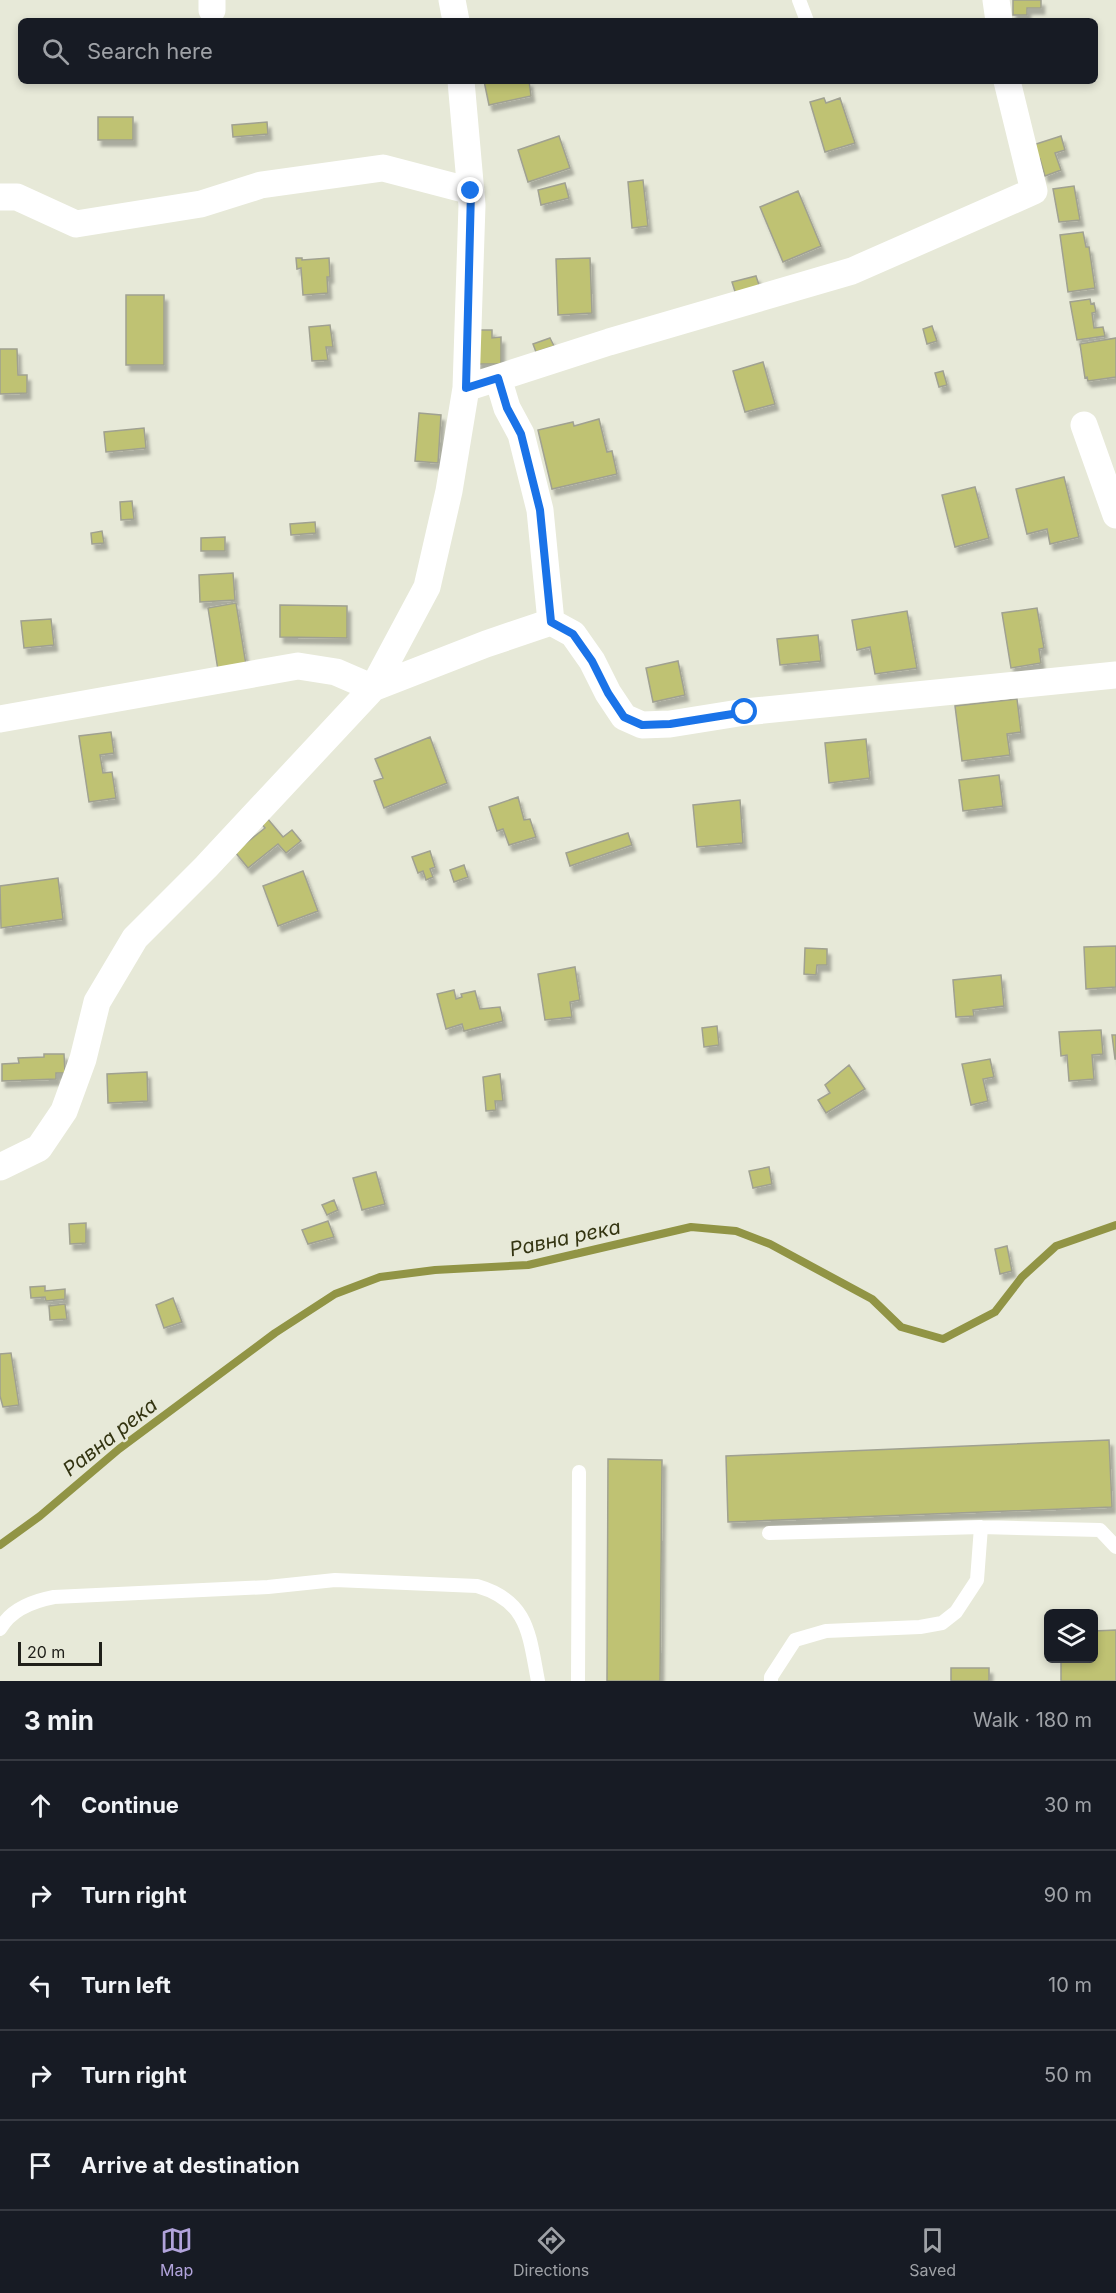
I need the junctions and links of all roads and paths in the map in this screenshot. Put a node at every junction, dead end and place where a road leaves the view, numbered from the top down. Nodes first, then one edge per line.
1 (452, 0) edge
2 (799, 0) edge
3 (996, 0) edge
4 (455, 18) edge
5 (806, 18) edge
6 (999, 18) edge
7 (461, 84) edge
8 (1008, 84) edge
9 (471, 191) junction
10 (0, 198) edge
11 (498, 378) junction
12 (466, 388) junction
13 (1084, 425) dead end
14 (1116, 515) edge
15 (551, 622) junction
16 (1116, 675) edge
17 (373, 688) junction
18 (0, 719) edge
19 (0, 1167) edge
20 (579, 1472) dead end
21 (981, 1527) junction
22 (769, 1533) dead end
23 (1116, 1547) edge
24 (0, 1629) edge
25 (538, 1681) edge
26 (578, 1681) edge
27 (771, 1681) edge

1 - 4 street
2 - 5 lane
3 - 6 street
7 - 9 street
8 - 11 street
9 - 10 street
9 - 12 street
11 - 12 street
11 - 15 street
12 - 17 street
13 - 14 street
15 - 16 street
15 - 17 street
17 - 18 street
17 - 19 street
20 - 26 lane
21 - 22 lane
21 - 23 lane
21 - 27 lane
24 - 25 lane

